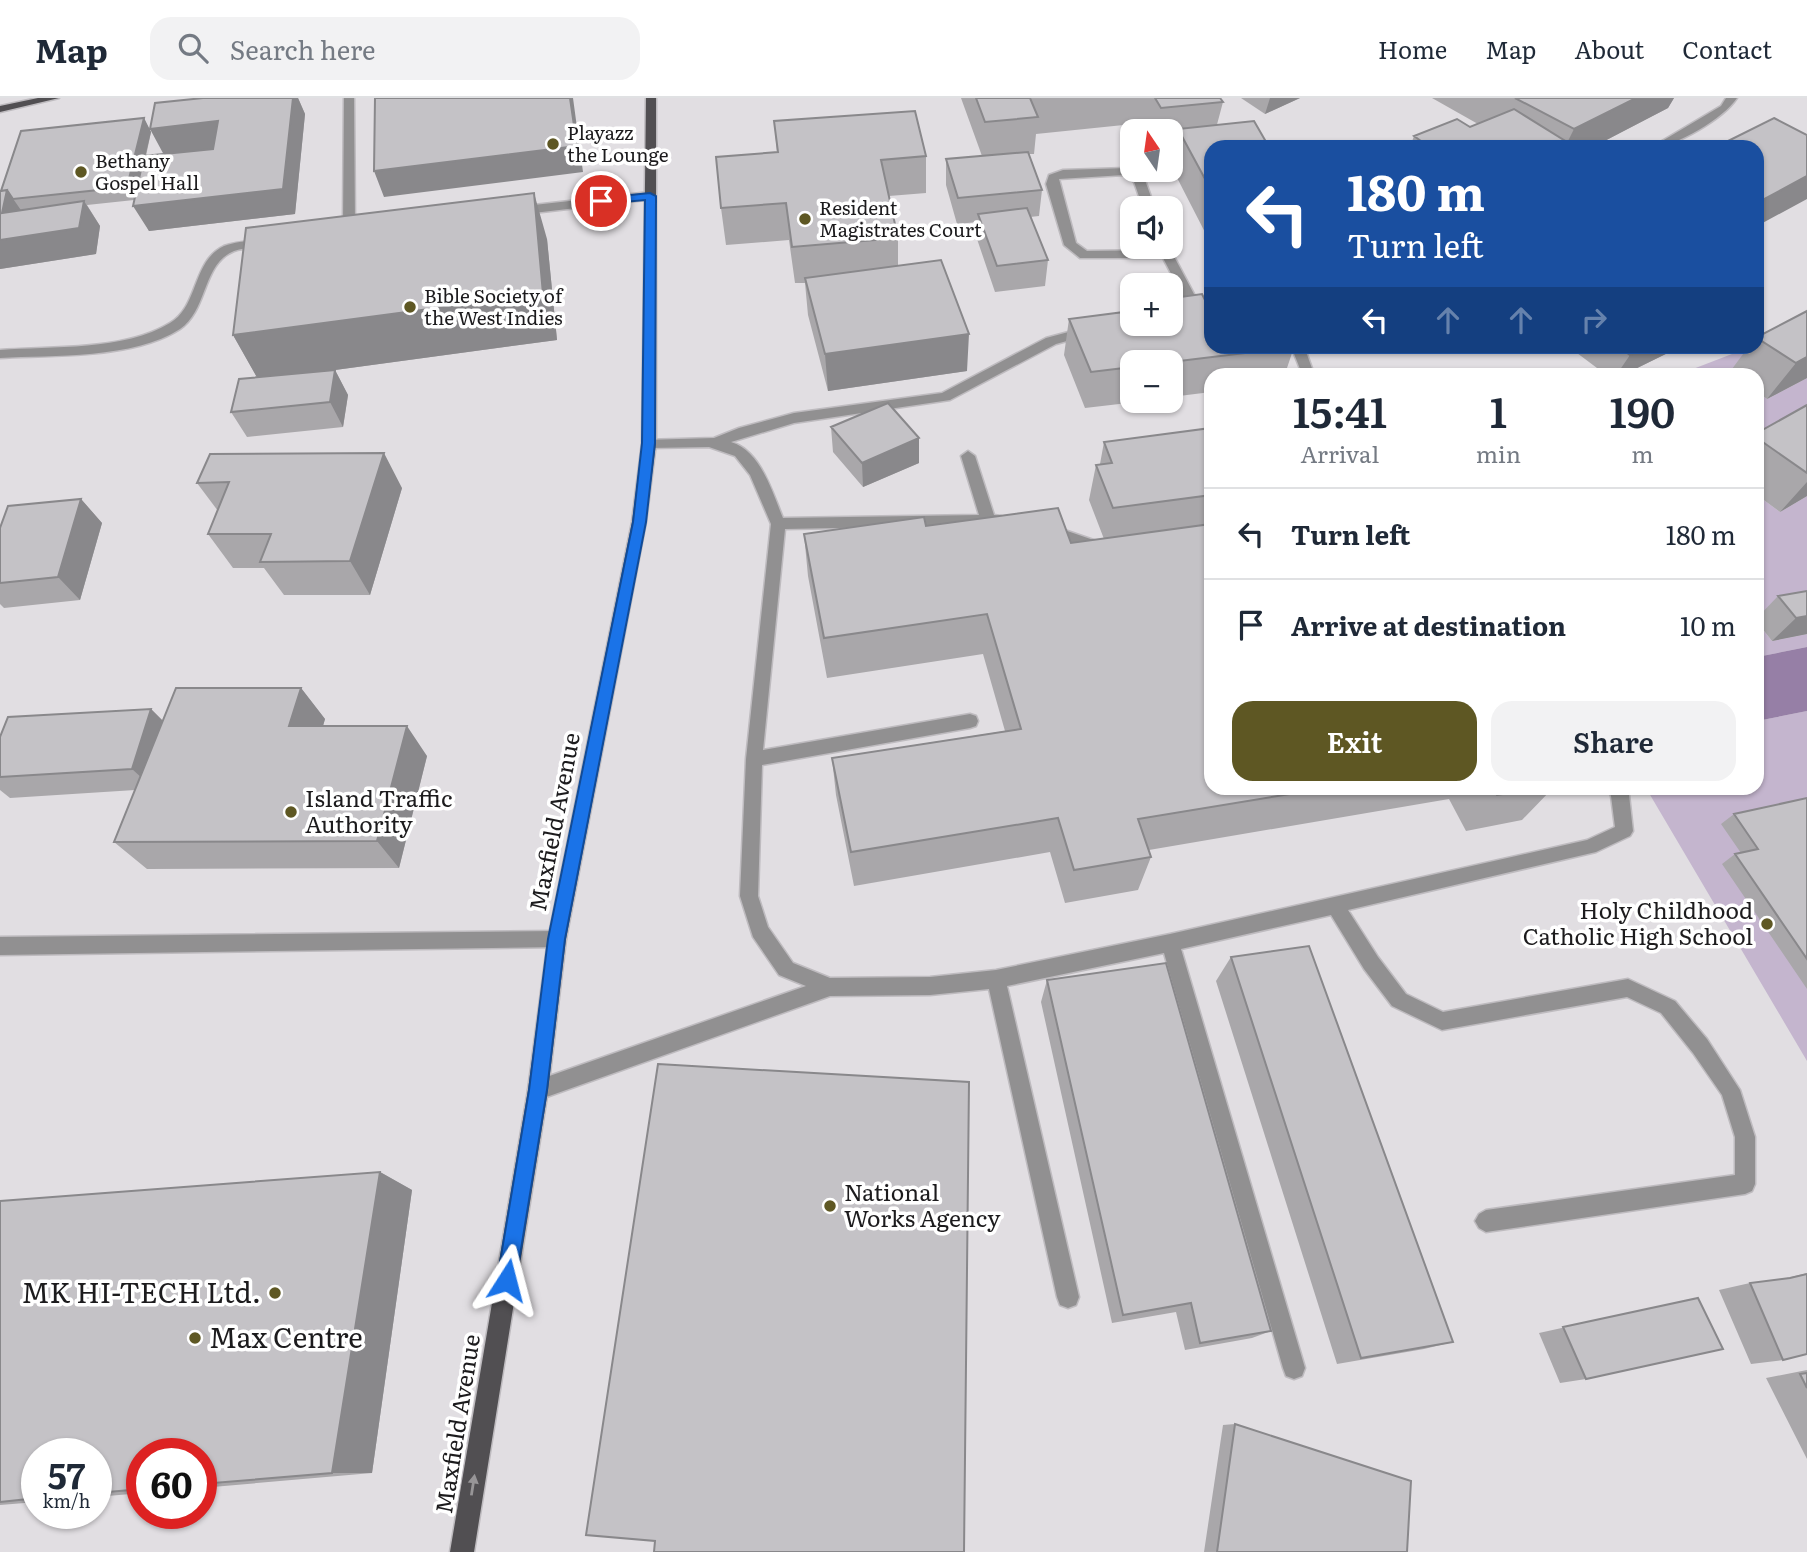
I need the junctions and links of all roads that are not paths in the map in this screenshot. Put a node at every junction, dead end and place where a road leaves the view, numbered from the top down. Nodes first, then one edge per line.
1 (54, 98) edge
2 (349, 98) edge
3 (651, 98) edge
4 (1732, 98) edge
5 (0, 109) edge
6 (1670, 140) edge
7 (650, 196) junction
8 (1145, 196) edge
9 (500, 212) edge
10 (363, 226) edge
11 (349, 228) junction
12 (322, 232) edge
13 (282, 240) edge
14 (1120, 253) edge
15 (1168, 259) edge
16 (1204, 312) edge
17 (1120, 322) edge
18 (0, 354) edge
19 (649, 443) junction
20 (716, 443) junction
21 (968, 456) dead end
22 (988, 519) junction
23 (1013, 522) edge
24 (778, 524) junction
25 (1037, 525) edge
26 (1120, 550) edge
27 (970, 721) dead end
28 (754, 759) junction
29 (1620, 795) edge
30 (1334, 904) junction
31 (557, 939) junction
32 (1170, 943) junction
33 (0, 946) edge
34 (996, 979) junction
35 (830, 987) junction
36 (538, 1090) junction
37 (1486, 1221) dead end
38 (1068, 1297) dead end
39 (1294, 1368) dead end
40 (462, 1552) edge

1 - 5 main road
2 - 11 street
3 - 7 main road, Maxfield Avenue
4 - 6 street
7 - 9 street
7 - 19 main road, Maxfield Avenue
8 - 14 street
10 - 11 street
11 - 12 street
13 - 18 street
15 - 16 street
17 - 20 street
19 - 20 street
19 - 31 main road, Maxfield Avenue
20 - 24 street
21 - 22 street
22 - 23 street
22 - 24 street
24 - 28 street
25 - 26 street
27 - 28 street
28 - 35 street
29 - 30 street
30 - 32 street
30 - 37 street
31 - 33 street
31 - 36 main road, Maxfield Avenue
32 - 34 street
32 - 39 street
34 - 35 street
34 - 38 street
35 - 36 street
40 -> 36 main road, Maxfield Avenue

